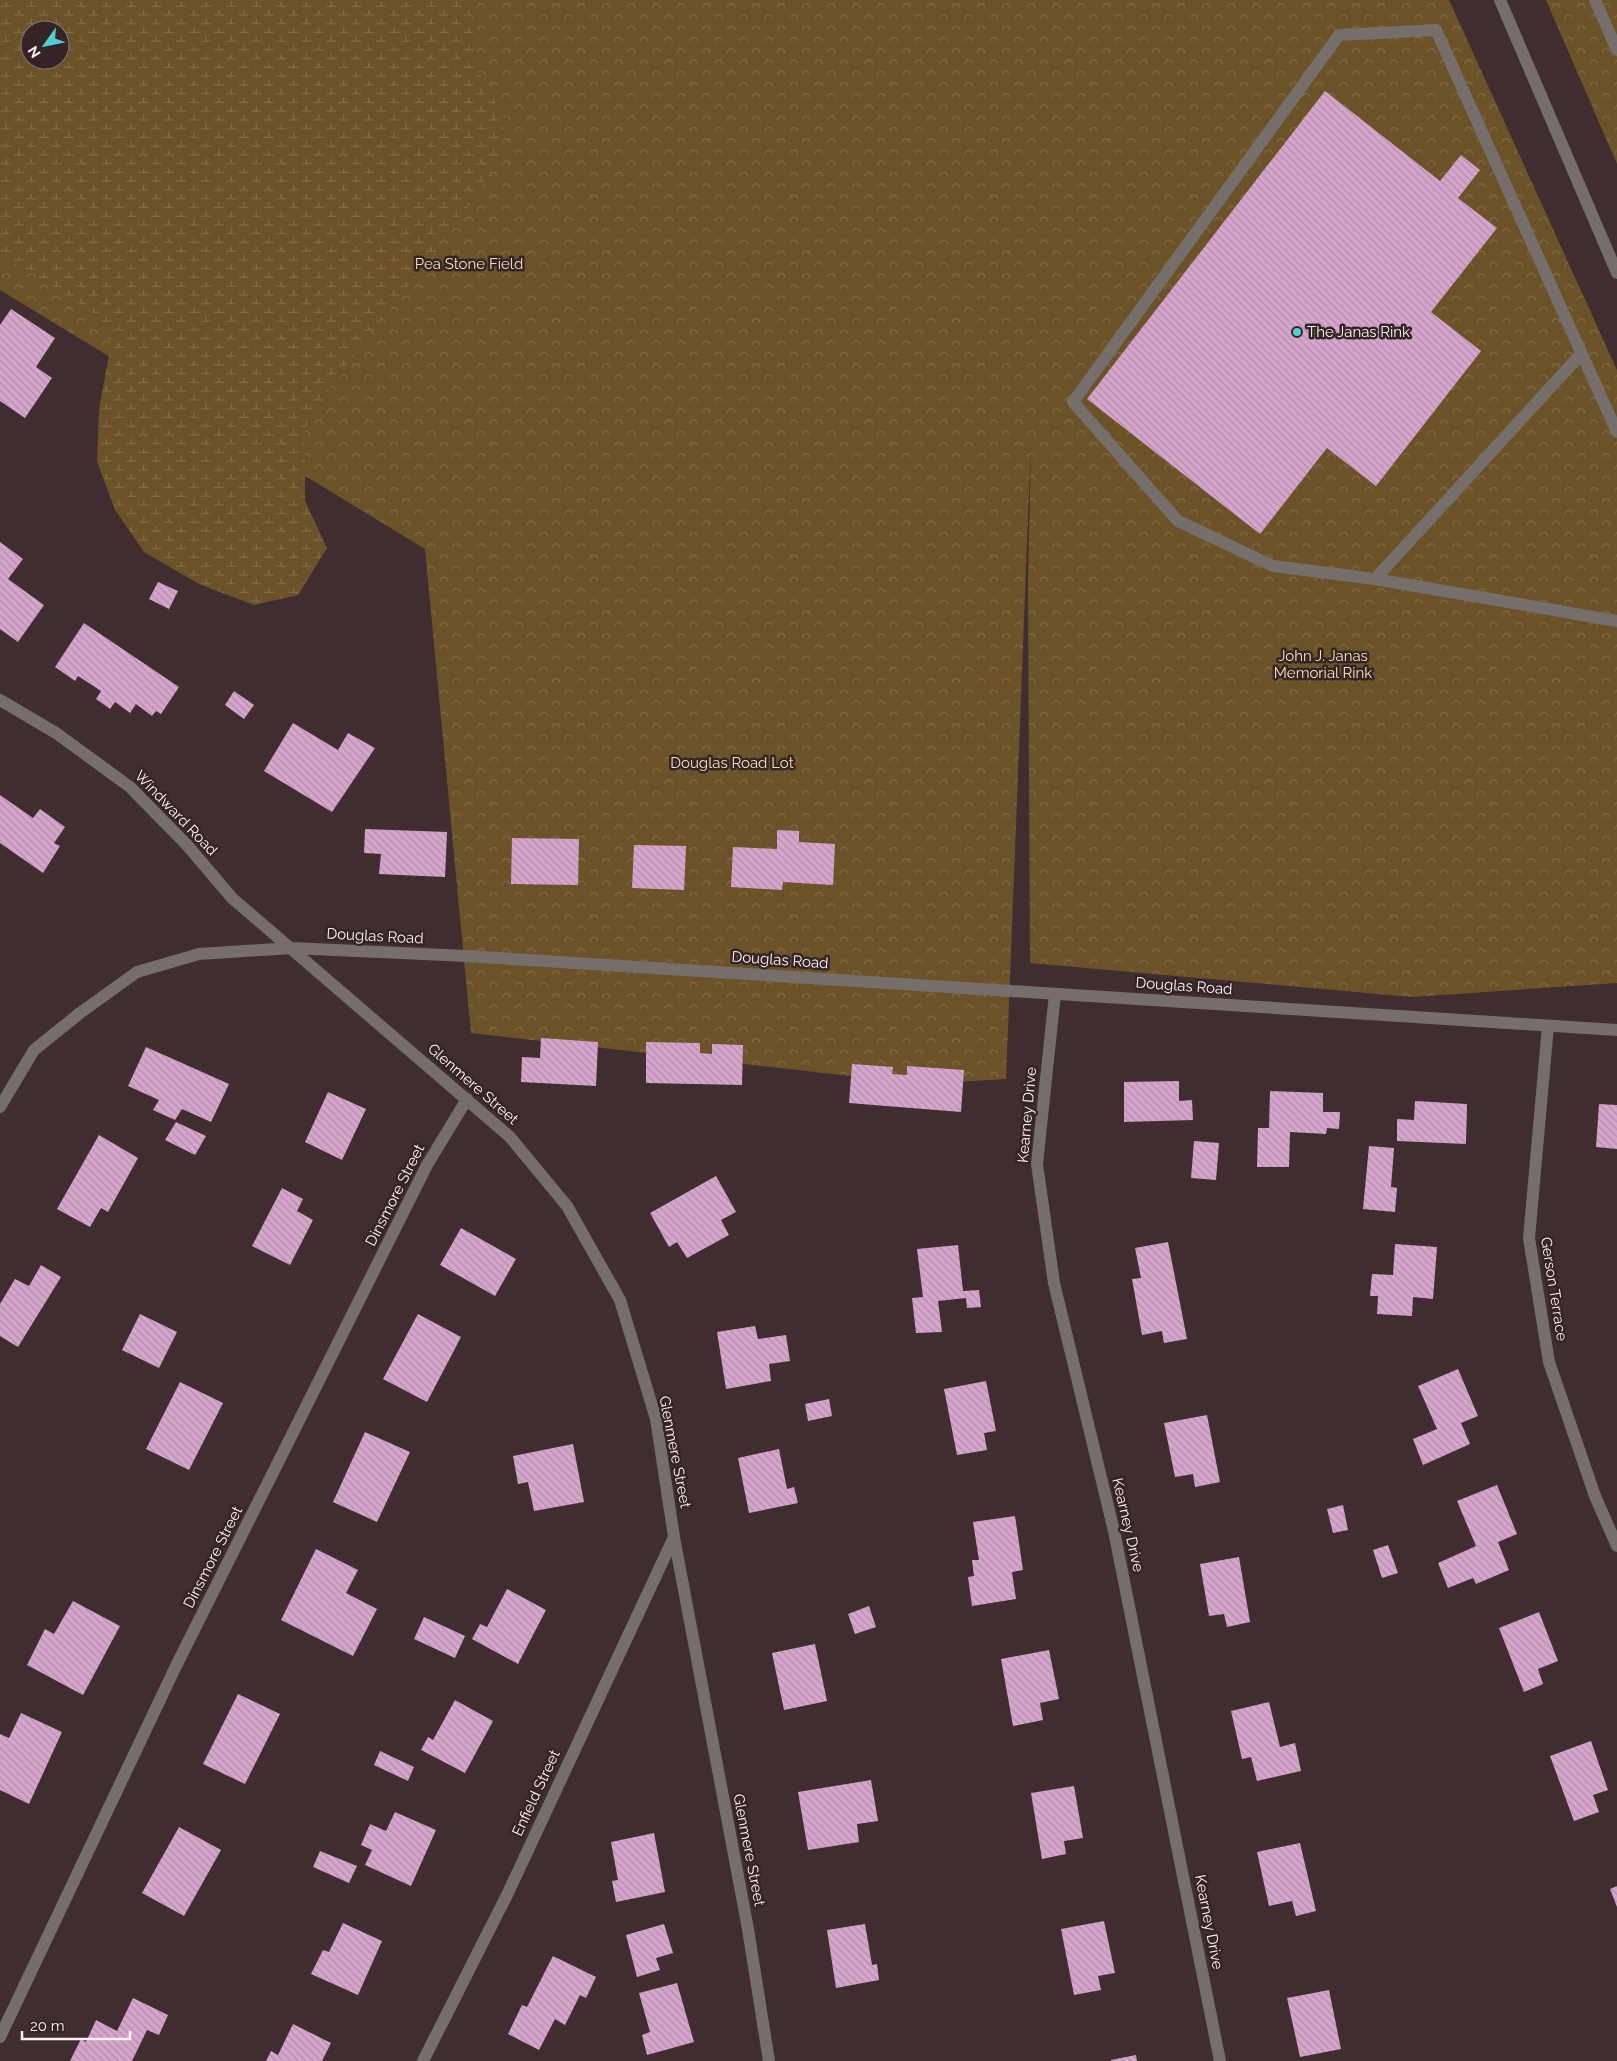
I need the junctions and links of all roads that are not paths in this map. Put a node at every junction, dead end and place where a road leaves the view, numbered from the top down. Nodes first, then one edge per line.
1 (1500, 0) edge
2 (1595, 0) edge
3 (1617, 50) edge
4 (1617, 274) edge
5 (1581, 354) junction
6 (1617, 432) edge
7 (1375, 579) junction
8 (1617, 621) edge
9 (0, 700) edge
10 (291, 948) junction
11 (1055, 994) junction
12 (1548, 1026) junction
13 (1617, 1030) edge
14 (467, 1099) junction
15 (0, 1107) edge
16 (674, 1537) junction
17 (1617, 1546) edge
18 (0, 2036) edge
19 (423, 2061) edge
20 (769, 2061) edge
21 (1220, 2061) edge

1 - 4 street
2 - 3 street
5 - 6 street
5 - 7 street
5 - 7 street
7 - 8 street
9 - 10 street, Windward Road
10 - 11 street, Douglas Road
10 - 14 street, Glenmere Street
10 - 15 street, Douglas Road
11 - 12 street, Douglas Road
11 - 21 street, Kearney Drive
12 - 13 street, Douglas Road
12 - 17 street, Gerson Terrace
14 - 16 street, Glenmere Street
14 - 18 street, Dinsmore Street
16 - 19 street, Enfield Street
16 - 20 street, Glenmere Street

